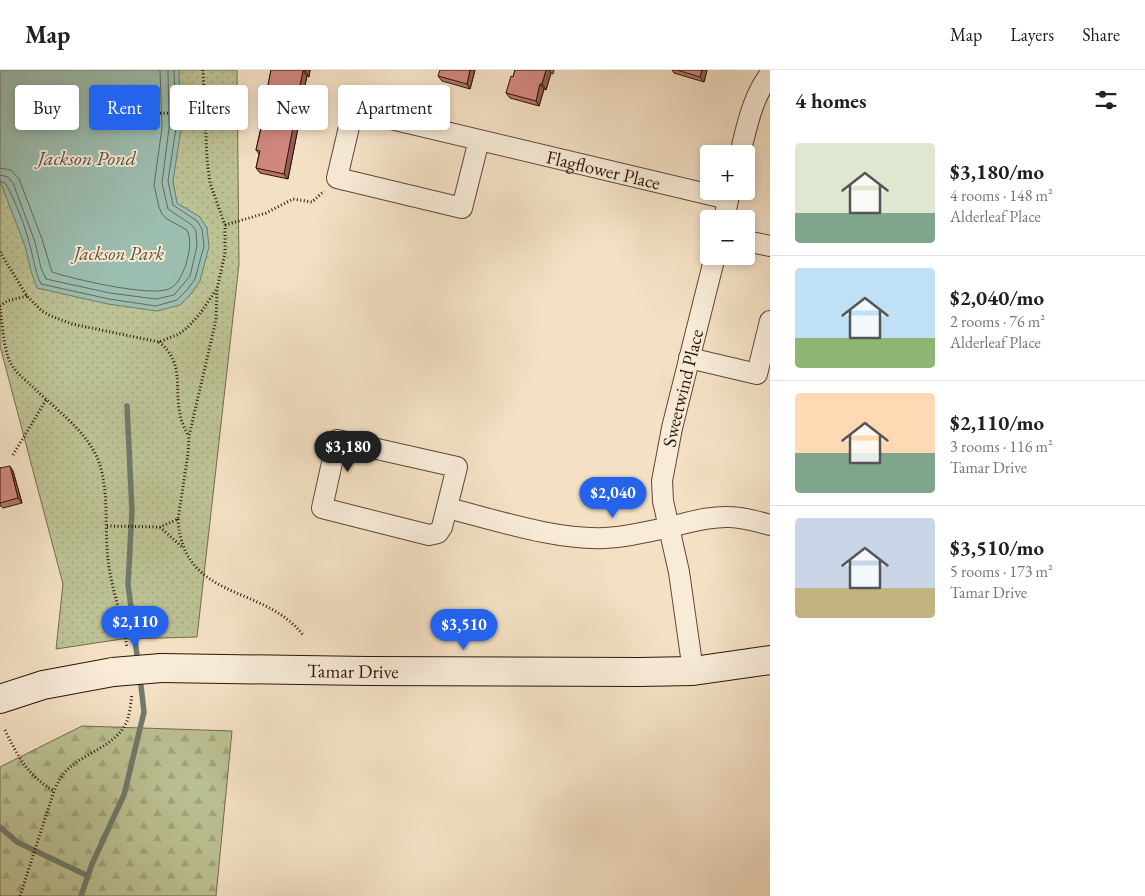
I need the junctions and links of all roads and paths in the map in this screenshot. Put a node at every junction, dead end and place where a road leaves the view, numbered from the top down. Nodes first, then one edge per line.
1 (203, 70) edge
2 (770, 74) edge
3 (203, 85) edge
4 (205, 130) edge
5 (479, 140) junction
6 (742, 145) edge
7 (337, 178) junction
8 (700, 189) edge
9 (225, 225) junction
10 (755, 243) edge
11 (770, 246) edge
12 (0, 252) edge
13 (713, 265) edge
14 (216, 289) junction
15 (27, 296) junction
16 (0, 308) edge
17 (770, 321) edge
18 (159, 342) junction
19 (689, 358) junction
20 (46, 400) junction
21 (189, 436) junction
22 (13, 456) dead end
23 (447, 508) junction
24 (178, 518) junction
25 (770, 525) edge
26 (107, 526) junction
27 (160, 527) junction
28 (668, 528) junction
29 (183, 548) junction
30 (303, 635) dead end
31 (770, 660) edge
32 (124, 670) junction
33 (693, 670) junction
34 (0, 699) edge
35 (5, 730) dead end
36 (54, 790) junction
37 (20, 895) edge

1 - 3 path
2 - 6 street
4 - 9 path
5 - 7 street
5 - 7 street, Flagflower Place
5 - 8 street, Flagflower Place
7 - 9 path
9 - 14 path
10 - 11 street
12 - 15 path
13 - 19 street, Sweetwind Place
14 - 18 path
14 - 21 path
15 - 16 path
15 - 18 path
16 - 20 path
17 - 19 street
18 - 21 path
19 - 28 street, Sweetwind Place
20 - 22 path
20 - 26 path
21 - 24 path
23 - 23 street
23 - 28 street
24 - 27 path
24 - 29 path
25 - 28 street
26 - 27 path
26 - 32 path
27 - 29 path
28 - 33 street, Sweetwind Place
29 - 30 path
31 - 33 street, Tamar Drive
32 - 33 street, Tamar Drive, bridge
32 - 34 street, Tamar Drive
32 - 36 path
35 - 36 path
36 - 37 path

